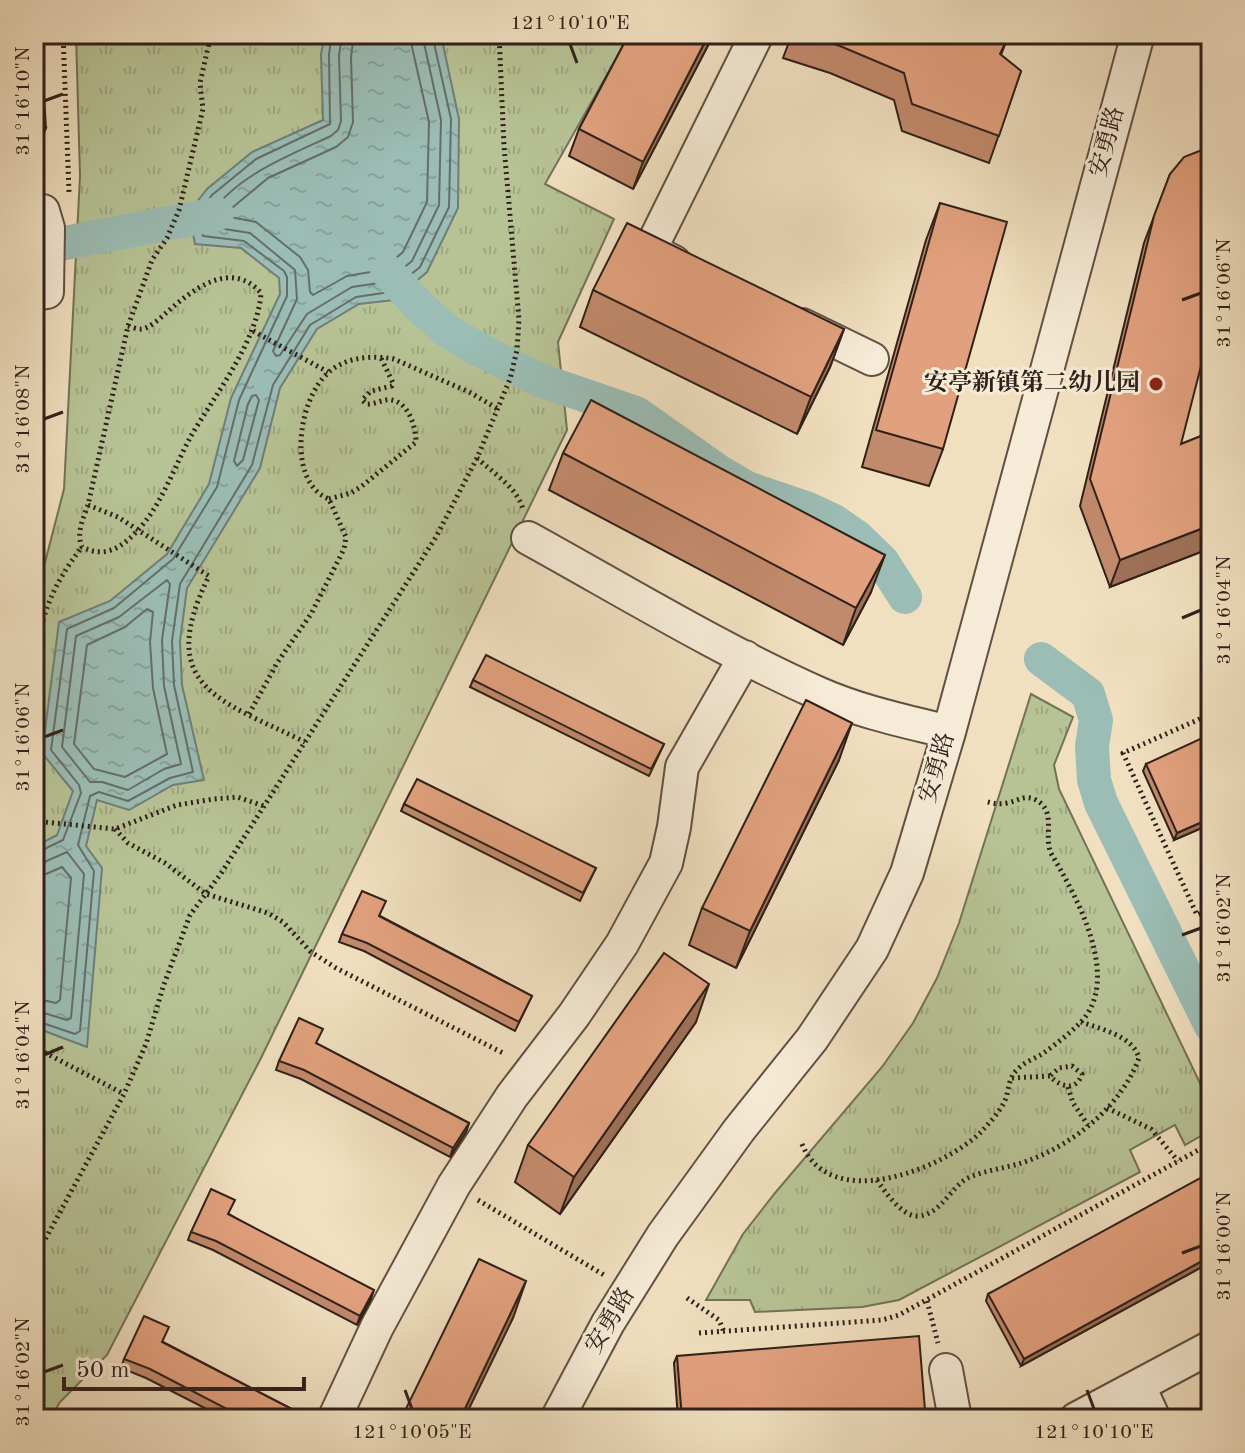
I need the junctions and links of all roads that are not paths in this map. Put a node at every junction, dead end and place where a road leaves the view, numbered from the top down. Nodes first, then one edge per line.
1 (757, 34) edge
2 (1138, 34) edge
3 (42, 217) edge
4 (705, 277) edge
5 (41, 282) edge
6 (775, 311) edge
7 (872, 359) dead end
8 (528, 538) road end
9 (745, 657) junction
10 (949, 732) junction
11 (1211, 1347) edge
12 (946, 1370) road end
13 (1139, 1386) junction
14 (334, 1419) edge
15 (557, 1419) edge
16 (955, 1419) edge
17 (1076, 1419) edge
18 (1154, 1419) edge

1 - 4 street
2 - 10 street, 安勇路
3 - 5 street
6 - 7 street
8 - 9 street
9 - 10 street
9 - 14 street
10 - 15 street, 安勇路
11 - 13 street
12 - 16 street
13 - 17 street
13 - 18 street

